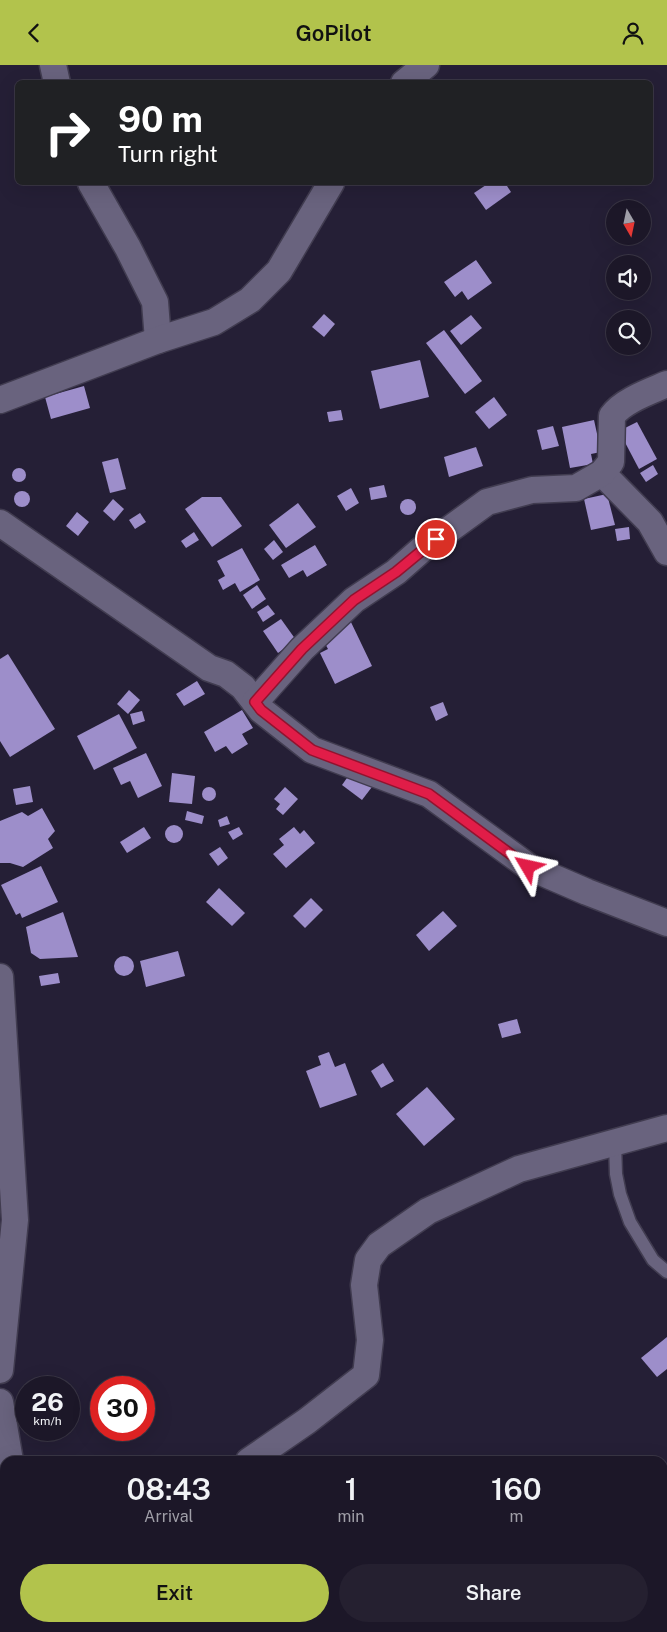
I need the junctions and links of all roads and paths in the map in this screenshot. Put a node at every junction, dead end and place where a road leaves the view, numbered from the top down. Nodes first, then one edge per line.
1 (53, 65) edge
2 (426, 65) edge
3 (56, 80) edge
4 (408, 80) edge
5 (92, 185) edge
6 (330, 185) edge
7 (158, 340) junction
8 (667, 384) edge
9 (0, 400) edge
10 (602, 473) junction
11 (0, 523) edge
12 (667, 551) edge
13 (255, 702) junction
14 (667, 923) edge
15 (0, 977) edge
16 (667, 1128) edge
17 (5, 1141) edge
18 (615, 1143) junction
19 (667, 1272) edge
20 (0, 1370) edge
21 (0, 1402) edge
22 (9, 1456) edge
23 (256, 1456) edge

1 - 3 street
2 - 4 street
5 - 7 street
6 - 7 street
7 - 9 street
8 - 10 street
10 - 12 street
10 - 13 street
11 - 13 street
13 - 14 street
15 - 17 street
16 - 18 street
17 - 20 street
18 - 19 lane
18 - 23 street
21 - 22 street

